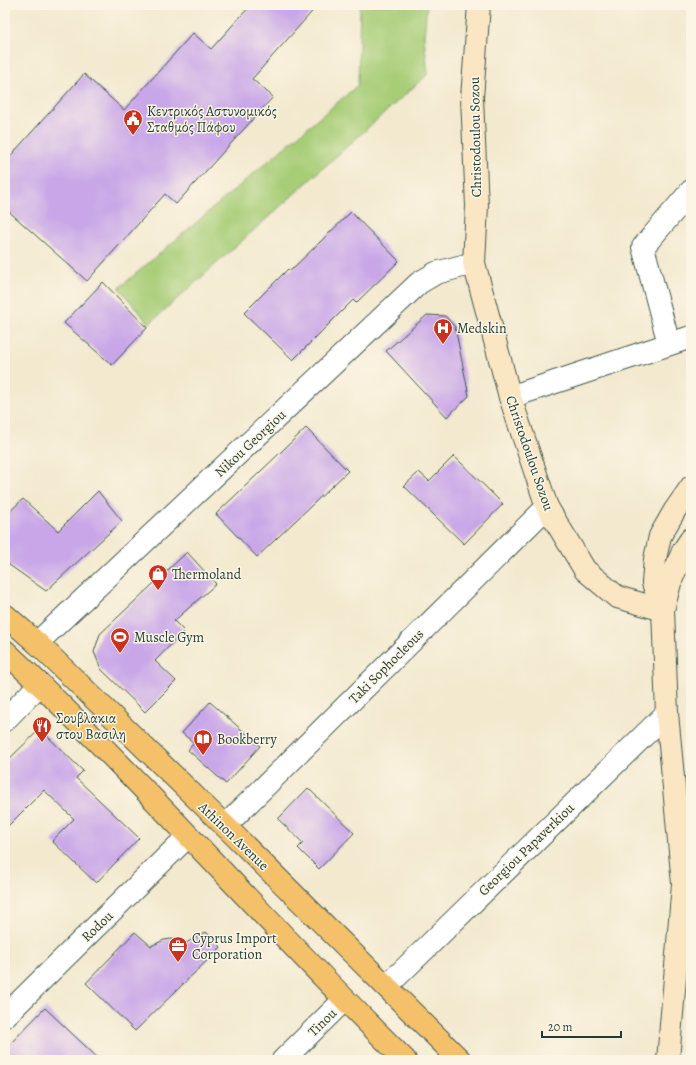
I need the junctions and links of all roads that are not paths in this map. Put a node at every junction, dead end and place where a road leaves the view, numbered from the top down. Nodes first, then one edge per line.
1 (479, 5) edge
2 (691, 191) edge
3 (474, 263) junction
4 (691, 337) edge
5 (669, 344) junction
6 (510, 397) junction
7 (691, 487) edge
8 (547, 507) junction
9 (691, 539) edge
10 (663, 610) junction
11 (5, 615) edge
12 (37, 643) junction
13 (5, 651) edge
14 (40, 684) junction
15 (667, 713) junction
16 (5, 720) edge
17 (225, 826) junction
18 (188, 836) junction
19 (387, 986) junction
20 (344, 1000) junction
21 (5, 1016) edge
22 (283, 1060) edge
23 (405, 1060) edge
24 (460, 1060) edge
25 (668, 1060) edge

1 - 3 street, Christodoulou Sozou
2 - 5 street
3 - 6 street, Christodoulou Sozou
3 - 12 street, Nikou Georgiou
4 - 5 street
5 - 6 street
6 - 8 street, Christodoulou Sozou
7 - 10 street
8 - 10 street, Christodoulou Sozou
8 - 17 street, Taki Sophocleous
9 - 10 street
10 - 15 street
11 - 12 main road, Athinon Avenue
12 - 17 main road, Athinon Avenue
13 - 14 main road
14 - 16 street
14 - 18 main road
15 - 19 street, Georgiou Papaverkiou
15 - 25 street
17 - 19 main road, Athinon Avenue
18 - 20 main road
18 - 21 street, Rodou
19 - 24 main road, Athinon Avenue
20 - 22 street, Tinou
20 - 23 main road

